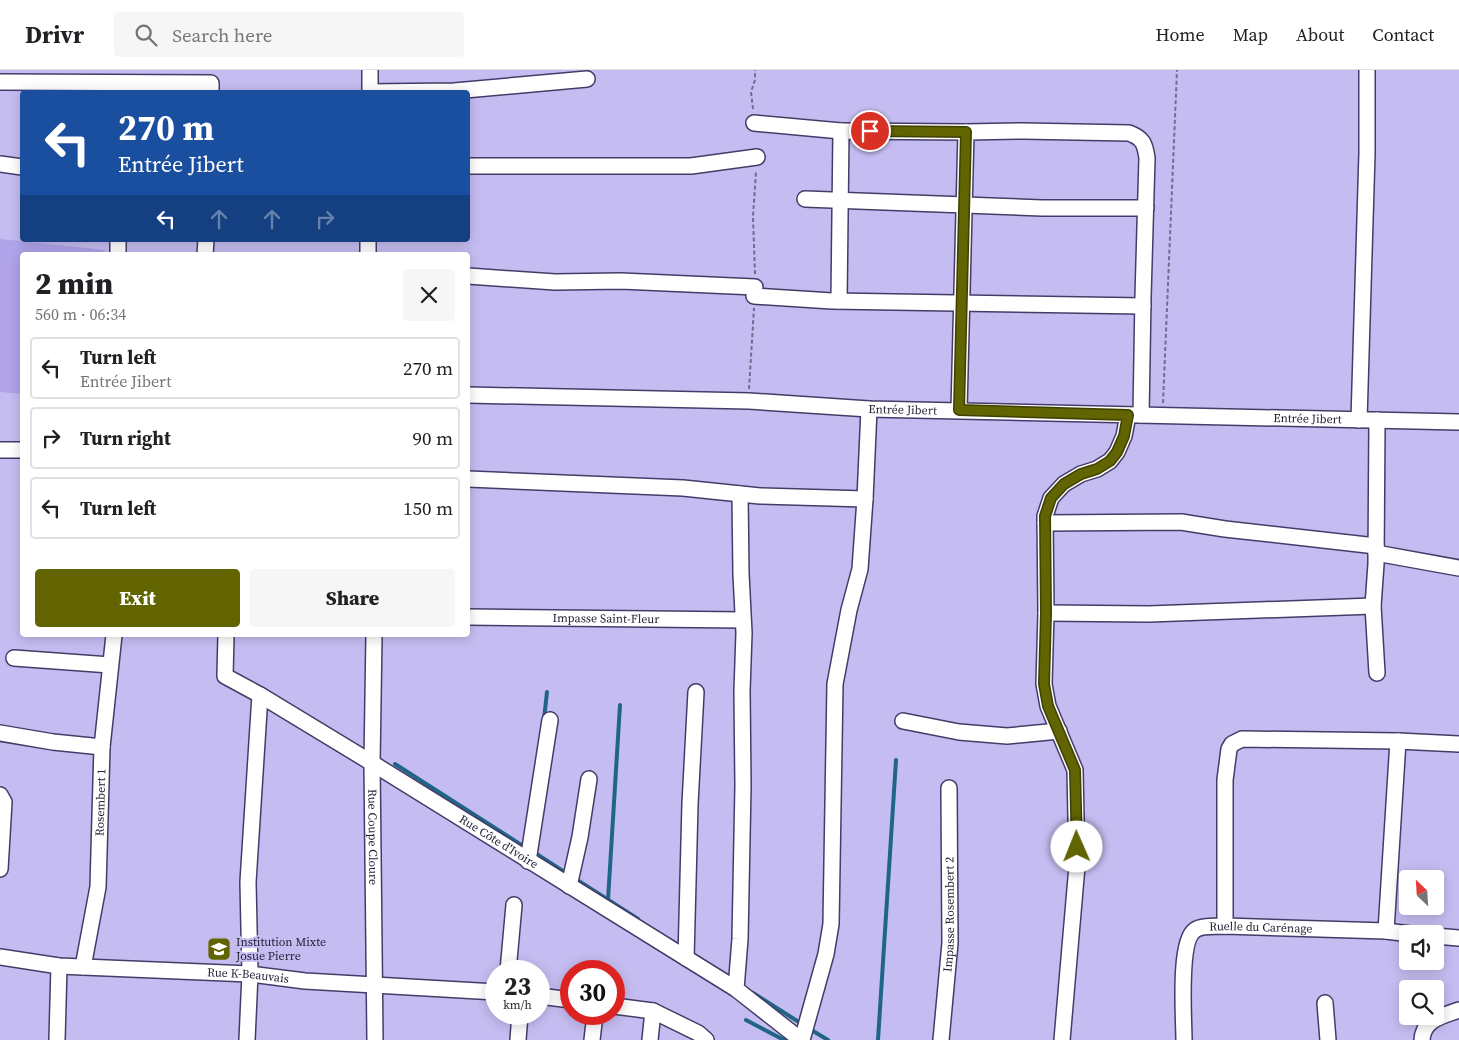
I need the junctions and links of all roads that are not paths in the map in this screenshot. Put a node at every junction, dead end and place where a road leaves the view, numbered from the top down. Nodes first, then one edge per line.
1 (370, 70) edge
2 (1366, 70) edge
3 (587, 79) dead end
4 (0, 82) edge
5 (108, 88) edge
6 (211, 90) edge
7 (370, 90) edge
8 (465, 90) edge
9 (754, 123) road end
10 (841, 131) junction
11 (966, 132) junction
12 (757, 157) road end
13 (0, 164) edge
14 (470, 166) edge
15 (20, 167) edge
16 (804, 199) dead end
17 (840, 200) junction
18 (964, 205) junction
19 (1146, 208) junction
20 (470, 276) edge
21 (839, 301) junction
22 (961, 302) junction
23 (1142, 306) junction
24 (470, 395) edge
25 (869, 408) junction
26 (959, 410) junction
27 (1134, 415) junction
28 (1359, 420) junction
29 (1377, 420) junction
30 (1459, 422) edge
31 (0, 450) edge
32 (20, 450) edge
33 (470, 479) edge
34 (740, 494) junction
35 (865, 499) junction
36 (1045, 524) junction
37 (1376, 549) junction
38 (1459, 568) edge
39 (1373, 606) junction
40 (1046, 613) junction
41 (470, 616) edge
42 (744, 620) junction
43 (114, 637) edge
44 (226, 637) edge
45 (374, 637) edge
46 (14, 658) dead end
47 (110, 665) junction
48 (1377, 674) dead end
49 (696, 692) dead end
50 (260, 695) junction
51 (550, 720) dead end
52 (903, 721) dead end
53 (1059, 732) junction
54 (0, 733) edge
55 (1398, 741) junction
56 (1459, 744) edge
57 (102, 747) junction
58 (372, 763) junction
59 (590, 779) dead end
60 (949, 788) dead end
61 (0, 795) edge
62 (528, 861) junction
63 (0, 869) edge
64 (569, 886) junction
65 (514, 905) dead end
66 (1225, 926) junction
67 (1386, 931) junction
68 (1399, 933) edge
69 (1444, 937) edge
70 (1459, 938) edge
71 (0, 957) edge
72 (686, 958) junction
73 (509, 960) edge
74 (59, 966) junction
75 (83, 967) junction
76 (250, 974) junction
77 (375, 984) junction
78 (736, 989) junction
79 (485, 991) edge
80 (1325, 1002) dead end
81 (625, 1007) edge
82 (1459, 1010) edge
83 (653, 1011) junction
84 (519, 1025) edge
85 (594, 1025) edge
86 (57, 1040) edge
87 (247, 1040) edge
88 (375, 1040) edge
89 (518, 1040) edge
90 (592, 1040) edge
91 (650, 1040) edge
92 (706, 1040) edge
93 (801, 1040) edge
94 (941, 1040) edge
95 (1062, 1040) edge
96 (1184, 1040) edge
97 (1328, 1040) edge
98 (1422, 1040) edge

1 - 7 street
2 - 28 street
3 - 8 street
4 - 5 street
5 - 6 street
9 - 10 street
10 - 11 street
10 - 17 street
11 - 18 street
11 - 19 street
12 - 14 street
13 - 15 street
16 - 17 street
17 - 18 street
17 - 21 street
18 - 19 street
18 - 22 street
19 - 23 street
20 - 21 street
21 - 22 street
22 - 23 street
22 - 26 street
23 - 27 street
24 - 25 street, Entrée Jibert
25 - 26 street, Entrée Jibert
25 - 35 street
26 - 27 street, Entrée Jibert
27 - 28 street, Entrée Jibert
27 - 36 street
28 - 29 street, Entrée Jibert
29 - 30 street, Entrée Jibert
29 - 37 street
31 - 32 street
33 - 34 street
34 - 35 street
34 - 42 street
35 - 93 street
36 - 37 street
36 - 40 street
37 - 38 street
37 - 39 street
39 - 40 street
39 - 48 street
40 - 53 street
41 - 42 street, Impasse Saint-Fleur
42 - 78 street
43 - 47 street, Rosembert 1
44 - 50 street, Rue Côte d'Ivoire
45 - 58 street, Rue Coupe Cloure
46 - 47 street
47 - 57 street, Rosembert 1
49 - 72 street
50 - 58 street, Rue Côte d'Ivoire
50 - 76 street
51 - 62 street
52 - 53 street
53 - 95 street
54 - 57 street
55 - 56 street
55 - 66 street
55 - 67 street
57 - 75 street, Rosembert 1
58 - 62 street, Rue Côte d'Ivoire
58 - 77 street, Rue Coupe Cloure
59 - 64 street
60 - 94 street, Impasse Rosembert 2
61 - 63 street
62 - 64 street, Rue Côte d'Ivoire
64 - 72 street, Rue Côte d'Ivoire
65 - 73 street
66 - 67 street, Ruelle du Carénage
66 - 96 street, Ruelle du Carénage
67 - 68 street, Ruelle du Carénage
69 - 70 street
71 - 74 street, Rue K-Beauvais
72 - 78 street, Rue Côte d'Ivoire
74 - 75 street, Rue K-Beauvais
74 - 86 street
75 - 76 street, Rue K-Beauvais
76 - 77 street, Rue K-Beauvais
76 - 87 street
77 - 79 street, Rue K-Beauvais
77 - 88 street, Rue Coupe Cloure
78 - 93 street, Rue Côte d'Ivoire
80 - 97 street
81 - 83 street
82 - 98 street
83 - 91 street
83 - 92 street
84 - 89 street
85 - 90 street

